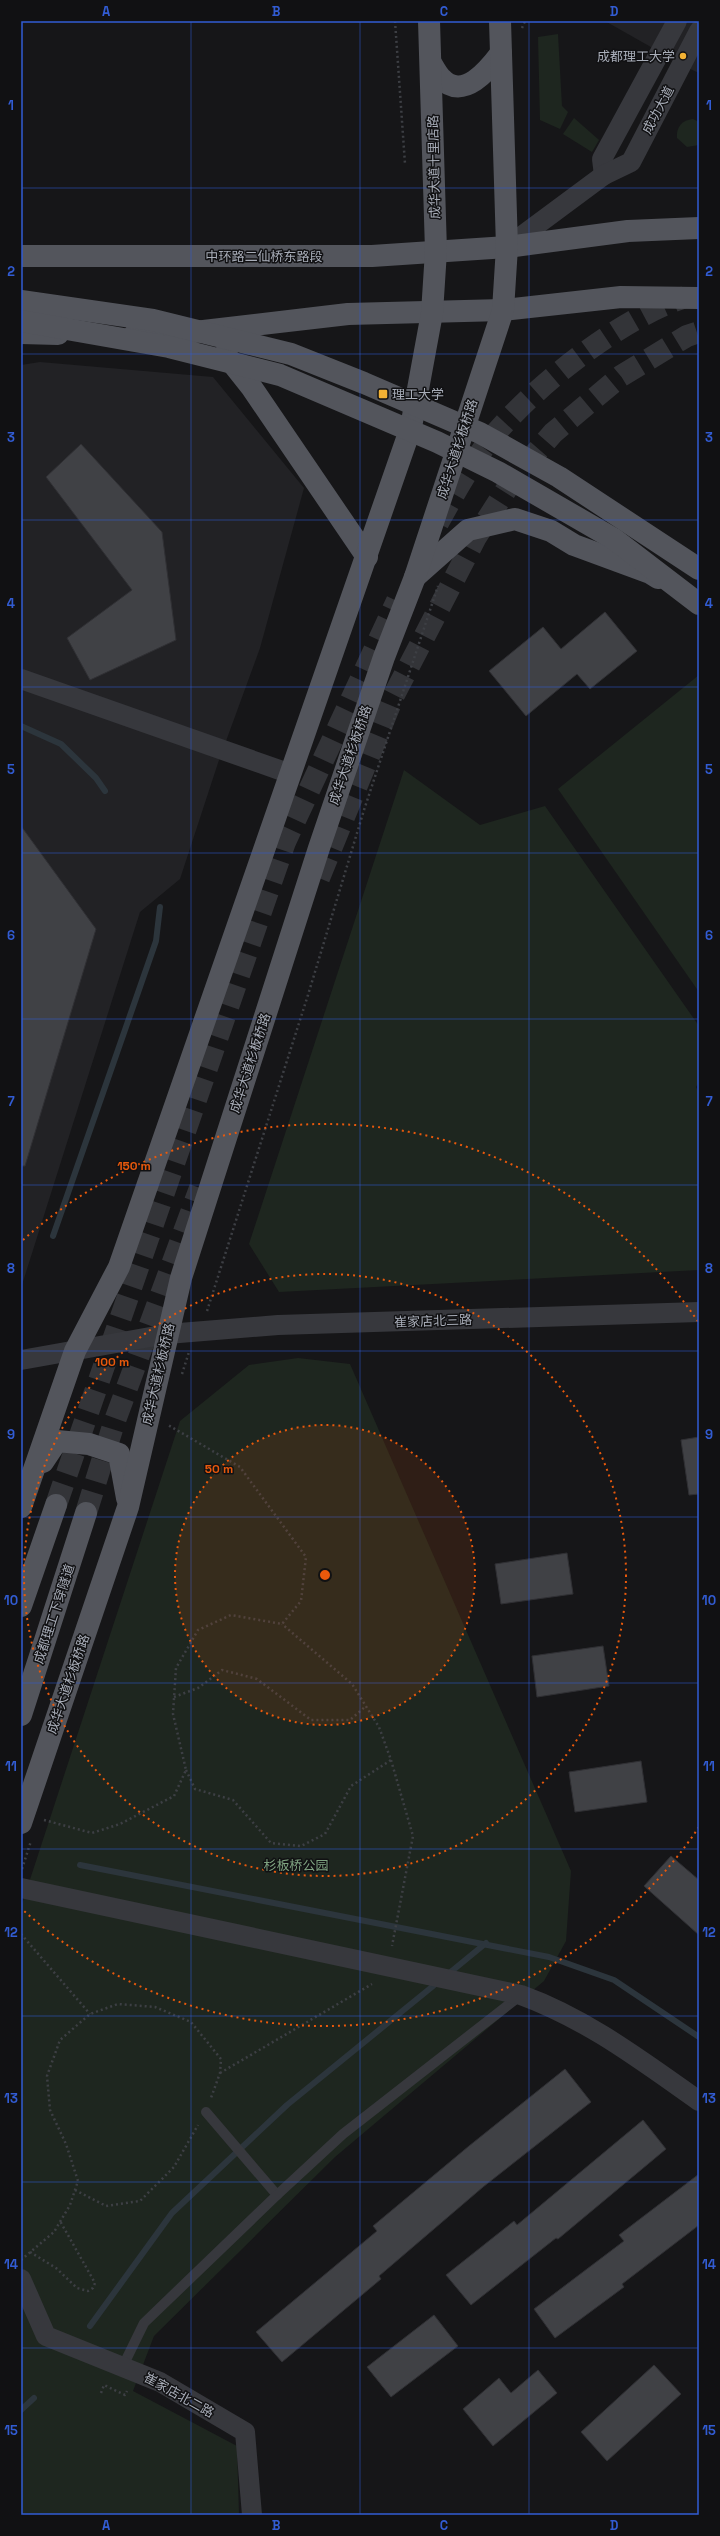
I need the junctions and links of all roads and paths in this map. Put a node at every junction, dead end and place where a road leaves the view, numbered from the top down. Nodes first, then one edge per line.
1 (395, 21) edge
2 (429, 21) edge
3 (500, 21) edge
4 (677, 21) edge
5 (699, 31) edge
6 (501, 53) junction
7 (431, 63) junction
8 (405, 164) dead end
9 (604, 175) junction
10 (699, 228) edge
11 (507, 247) junction
12 (436, 251) junction
13 (21, 256) edge
14 (699, 298) edge
15 (21, 301) edge
16 (503, 310) junction
17 (432, 313) junction
18 (21, 321) edge
19 (21, 333) edge
20 (169, 335) junction
21 (367, 557) junction
22 (699, 569) edge
23 (415, 577) junction
24 (439, 583) dead end
25 (696, 604) edge
26 (21, 679) edge
27 (291, 774) junction
28 (699, 1312) edge
29 (196, 1332) junction
30 (167, 1334) junction
31 (75, 1351) junction
32 (21, 1360) edge
33 (180, 1381) dead end
34 (168, 1417) dead end
35 (166, 1424) junction
36 (164, 1432) dead end
37 (32, 1477) junction
38 (56, 1505) tunnel mouth
39 (21, 1507) edge
40 (128, 1507) junction
41 (86, 1513) tunnel mouth
42 (21, 1606) edge
43 (282, 1624) junction
44 (174, 1697) junction
45 (366, 1706) junction
46 (21, 1715) edge
47 (391, 1760) junction
48 (186, 1770) junction
49 (30, 1827) edge
50 (21, 1873) edge
51 (21, 1888) edge
52 (21, 1934) edge
53 (376, 1964) junction
54 (521, 1995) junction
55 (90, 2014) junction
56 (220, 2073) junction
57 (699, 2101) edge
58 (206, 2112) junction
59 (75, 2190) junction
60 (277, 2196) junction
61 (60, 2221) junction
62 (30, 2252) junction
63 (21, 2260) edge
64 (21, 2279) edge
65 (123, 2366) junction
66 (252, 2515) edge

1 - 8 path
2 - 7 main road, 成华大道十里店路
3 - 6 main road
4 - 9 street, 成功大道
5 - 9 street, 成功大道
6 - 7 main road
6 - 11 main road
7 - 12 main road, 成华大道十里店路
9 - 11 street, 成功大道
10 - 11 main road, 中环路二仙桥东路段
11 - 12 main road, 中环路二仙桥东路段
11 - 16 main road
12 - 13 main road, 中环路二仙桥东路段
12 - 17 main road, 成华大道十里店路
14 - 16 main road
15 - 22 main road, bridge
16 - 17 main road
16 - 23 main road, 成华大道杉板桥路
17 - 20 main road
17 - 21 main road
18 - 25 main road, bridge
19 - 20 main road
20 - 21 main road
21 - 27 main road
23 - 25 main road
23 - 30 main road, 成华大道杉板桥路
24 - 29 path
26 - 27 street
27 - 31 main road
28 - 29 street, 崔家店北三路
29 - 30 street, 崔家店北三路
29 - 33 path
30 - 31 street, 崔家店北三路
30 - 40 main road, 成华大道杉板桥路
31 - 32 street, 崔家店北三路
31 - 37 main road
34 - 35 path
35 - 36 path
35 - 43 path
37 - 39 main road
37 - 40 main road
38 - 42 main road
40 - 49 main road, 成华大道杉板桥路
41 - 46 main road, 成都理工下穿隧道
43 - 44 path
43 - 45 path
44 - 45 path
44 - 48 path
45 - 47 path
47 - 48 path
47 - 53 path
48 - 49 path
49 - 50 path
51 - 53 street
52 - 55 path
53 - 54 street
53 - 56 path
54 - 57 street
54 - 60 lane
55 - 56 path
55 - 59 path
56 - 58 path
58 - 59 path
58 - 60 lane
59 - 61 path
60 - 65 lane
61 - 62 path
61 - 62 path
62 - 63 path
64 - 65 street, 崔家店北二路
65 - 66 street, 崔家店北二路

